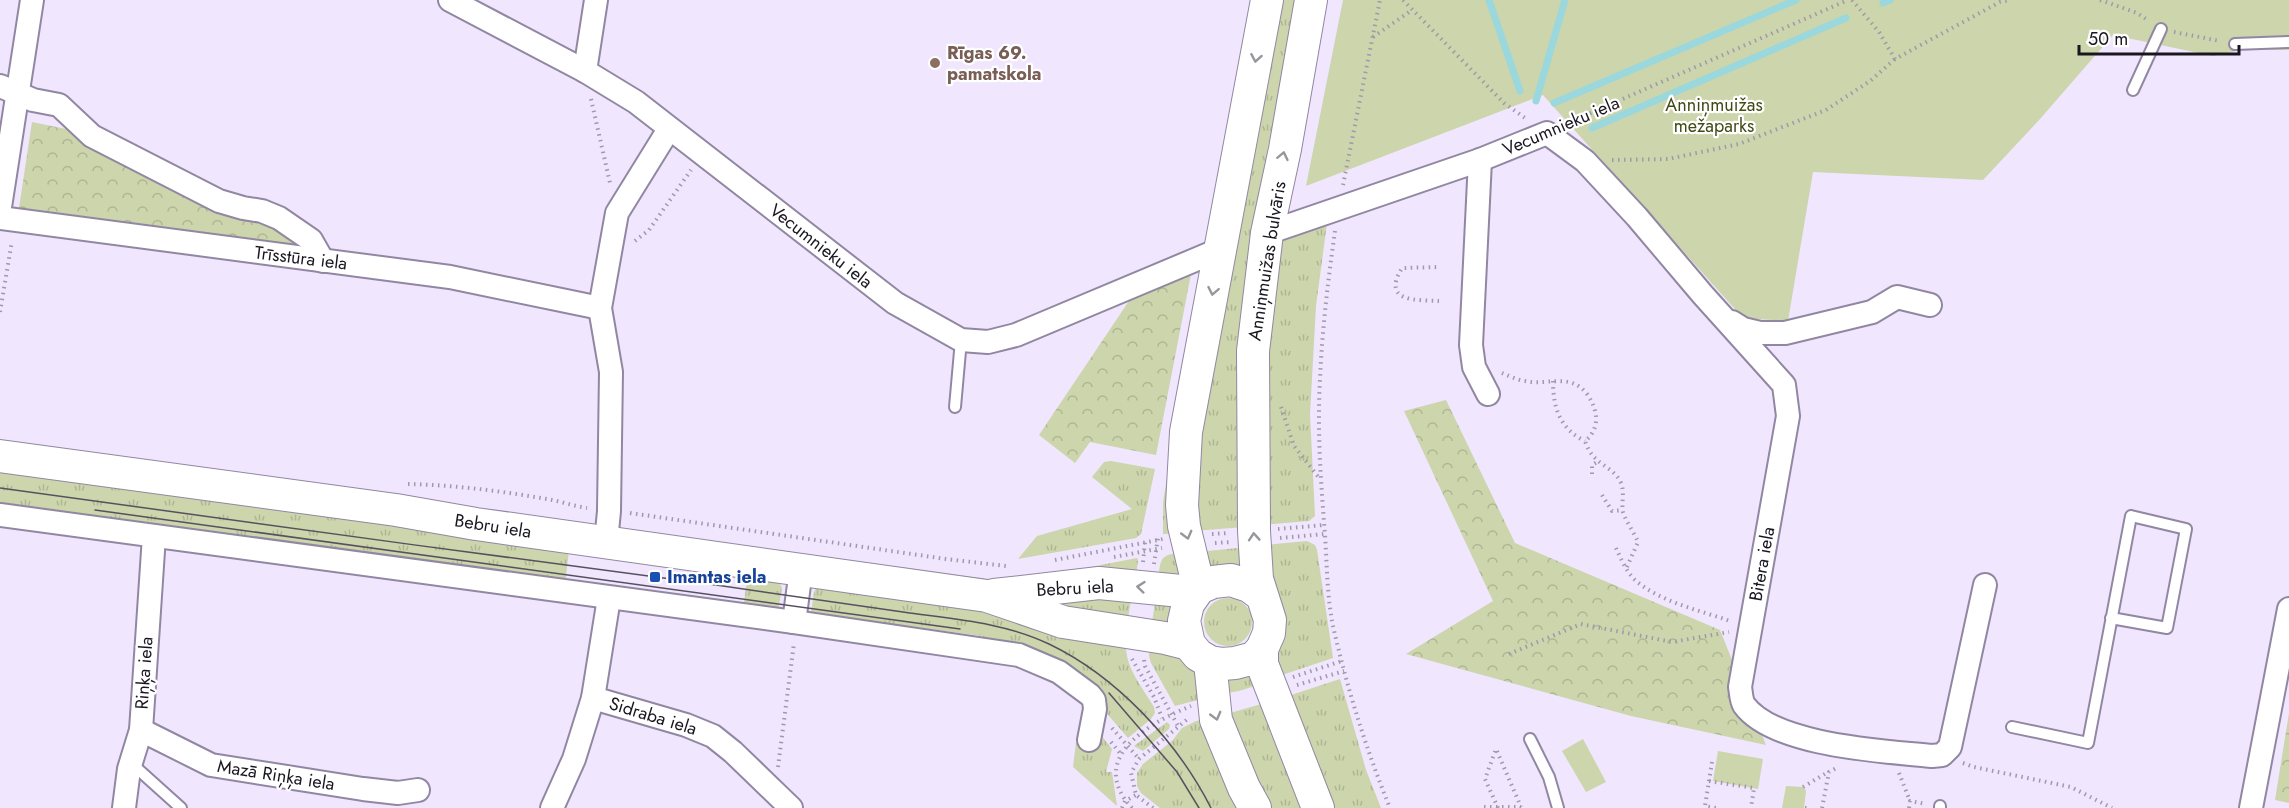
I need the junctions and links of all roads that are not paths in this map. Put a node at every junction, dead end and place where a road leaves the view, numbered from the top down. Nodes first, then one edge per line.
1 (32, 0) edge
2 (450, 0) edge
3 (596, 0) edge
4 (1267, 0) edge
5 (1311, 0) edge
6 (2161, 29) road end
7 (2289, 42) edge
8 (2235, 44) road end
9 (585, 71) junction
10 (8, 90) edge
11 (2133, 90) dead end
12 (669, 129) junction
13 (1546, 133) joint
14 (1480, 159) junction
15 (0, 207) edge
16 (0, 218) edge
17 (1267, 233) junction
18 (1221, 249) junction
19 (322, 261) junction
20 (1930, 305) dead end
21 (600, 308) junction
22 (1723, 316) junction
23 (961, 340) junction
24 (1488, 394) dead end
25 (955, 407) dead end
26 (0, 456) edge
27 (0, 515) edge
28 (154, 536) junction
29 (606, 542) junction
30 (801, 570) junction
31 (1985, 585) dead end
32 (1199, 588) junction
33 (1261, 595) junction
34 (987, 596) junction
35 (609, 598) junction
36 (2289, 609) edge
37 (2111, 618) junction
38 (794, 622) junction
39 (1262, 649) junction
40 (1200, 653) junction
41 (593, 698) junction
42 (2012, 727) dead end
43 (141, 730) junction
44 (1089, 740) dead end
45 (1530, 740) dead end
46 (131, 763) junction
47 (418, 790) dead end
48 (124, 808) edge
49 (181, 808) edge
50 (552, 808) edge
51 (791, 808) edge
52 (1255, 808) edge
53 (1318, 808) edge
54 (1558, 808) edge
55 (2251, 808) edge

1 - 10 street
2 - 9 street, Vecumnieku iela
3 - 9 street
4 -> 18 street
17 -> 5 street, Anniņmuižas bulvāris
6 - 11 lane
7 - 8 lane
9 - 12 street, Vecumnieku iela
10 - 15 street
10 - 19 street
12 - 21 street
12 - 23 street, Vecumnieku iela
13 - 14 street, Vecumnieku iela
13 - 22 street, Bitera iela
14 - 17 street, Vecumnieku iela
14 - 24 street
16 - 19 street, Trīsstūra iela
17 - 33 street, Anniņmuižas bulvāris
18 - 23 street, Vecumnieku iela
18 -> 32 street
19 - 21 street, Trīsstūra iela
20 - 22 street
21 - 29 street
22 - 31 street, Bitera iela
23 - 25 lane
26 - 29 street, Bebru iela
27 - 28 street
28 - 35 street
28 - 43 street, Riņķa iela
29 - 30 street, Bebru iela
30 - 34 street, Bebru iela
30 - 38 street
32 - 33 street
32 -> 34 street, Bebru iela
32 - 40 street
33 - 39 street, Anniņmuižas bulvāris
34 - 40 street, Bebru iela
35 - 38 street
35 - 41 street
36 - 55 street
37 - 37 lane
37 - 42 lane
38 - 44 street
39 - 40 street
39 - 53 street, Anniņmuižas bulvāris
40 -> 52 street
41 - 50 street
41 - 51 street, Sidraba iela
43 - 46 street, Riņķa iela
43 - 47 street, Mazā Riņķa iela
45 - 54 lane
46 - 48 street, Riņķa iela
46 - 49 lane

